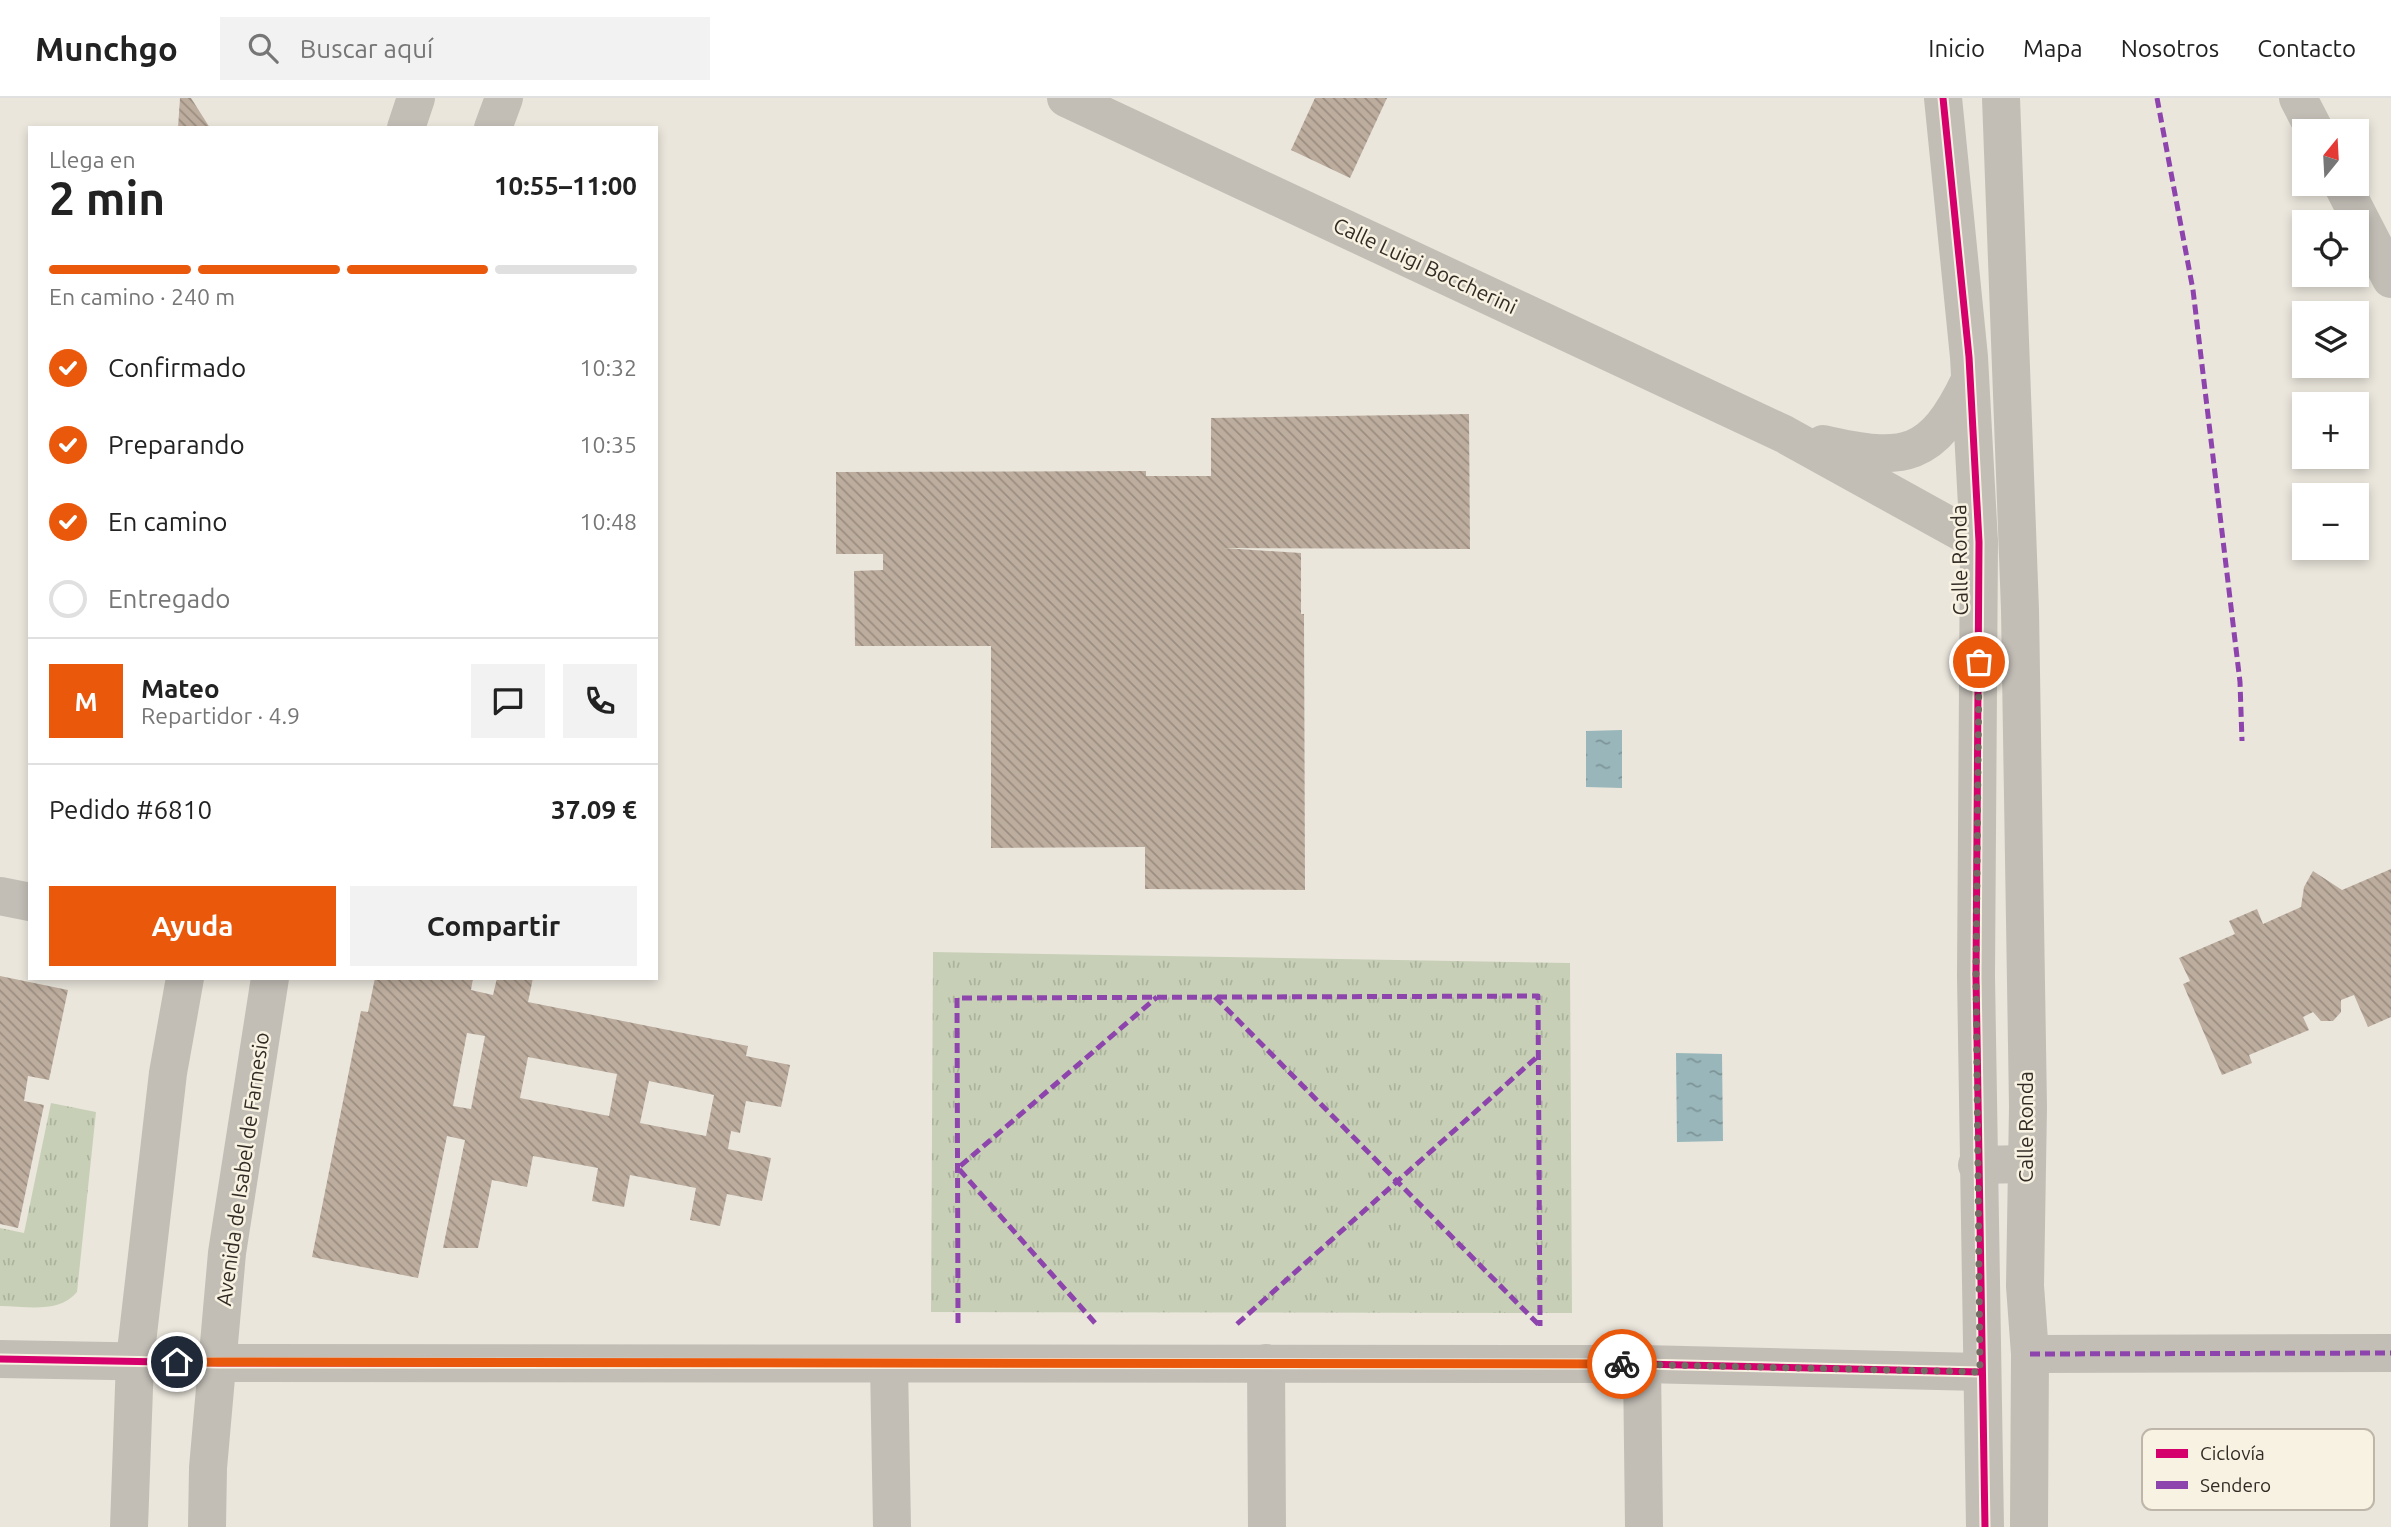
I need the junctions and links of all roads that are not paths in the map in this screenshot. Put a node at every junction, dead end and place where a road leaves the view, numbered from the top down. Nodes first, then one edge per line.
1 (416, 98) edge
2 (503, 98) edge
3 (1066, 98) edge
4 (1943, 98) edge
5 (2001, 98) edge
6 (2298, 98) edge
7 (2309, 119) edge
8 (407, 126) edge
9 (494, 126) edge
10 (2348, 196) edge
11 (2391, 279) edge
12 (1970, 380) junction
13 (1784, 434) junction
14 (1979, 542) junction
15 (0, 896) edge
16 (28, 902) edge
17 (185, 980) edge
18 (270, 980) edge
19 (2027, 1164) junction
20 (1977, 1165) junction
21 (2391, 1353) edge
22 (2030, 1354) junction
23 (0, 1359) edge
24 (135, 1360) junction
25 (220, 1363) junction
26 (1266, 1363) junction
27 (889, 1364) junction
28 (1642, 1364) junction
29 (1980, 1372) junction
30 (129, 1527) edge
31 (207, 1527) edge
32 (892, 1527) edge
33 (1267, 1527) edge
34 (1644, 1527) edge
35 (1985, 1527) edge
36 (2029, 1527) edge

1 - 8 street
2 - 9 street
3 - 13 street, Calle Luigi Boccherini
4 - 12 street, Calle Ronda
5 - 19 street, Calle Ronda
6 - 7 street
10 - 11 street
12 - 13 street, Calle Luigi Boccherini
12 - 14 street, Calle Ronda
13 - 14 street, Calle Luigi Boccherini
14 - 20 street, Calle Ronda
15 - 16 street
17 - 24 street
18 - 25 street, Avenida de Isabel de Farnesio
19 - 20 street
19 - 22 street, Calle Ronda
20 - 29 street, Calle Ronda
21 - 22 street
22 - 36 street, Calle Ronda
23 - 24 street
24 - 25 street
24 - 30 street
25 - 27 street
25 - 31 street, Avenida de Isabel de Farnesio
26 - 27 street
26 - 28 street
26 - 33 street
27 - 32 street
28 - 29 street
28 - 34 street
29 - 35 street, Calle Ronda

